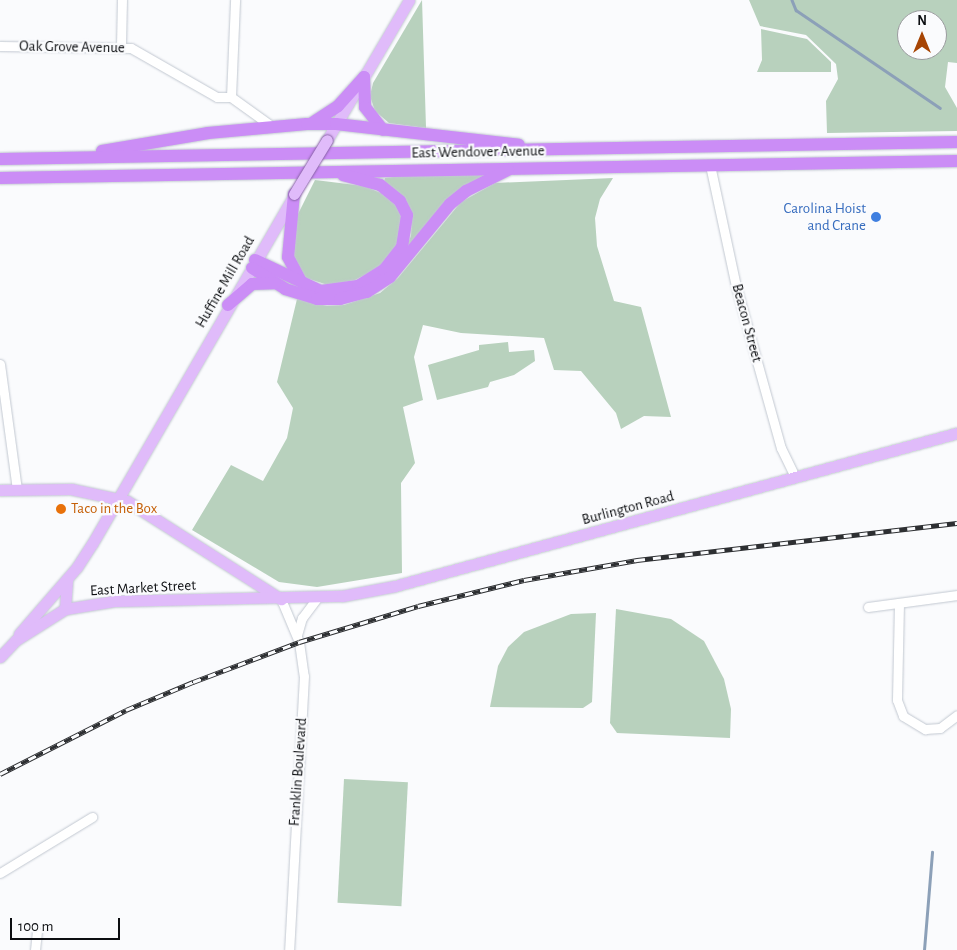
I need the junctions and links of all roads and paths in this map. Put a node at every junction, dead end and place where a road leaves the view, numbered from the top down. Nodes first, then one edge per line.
1 (122, 0) edge
2 (235, 0) edge
3 (409, 0) edge
4 (0, 46) edge
5 (121, 46) junction
6 (364, 77) junction
7 (231, 97) junction
8 (310, 124) junction
9 (336, 124) junction
10 (270, 126) junction
11 (383, 130) junction
12 (957, 142) edge
13 (579, 150) junction
14 (0, 159) edge
15 (48, 159) junction
16 (957, 162) edge
17 (710, 165) junction
18 (515, 167) junction
19 (326, 170) junction
20 (0, 178) edge
21 (294, 194) junction
22 (253, 264) junction
23 (274, 282) junction
24 (303, 283) junction
25 (228, 305) junction
26 (0, 364) edge
27 (1, 381) edge
28 (957, 433) edge
29 (795, 477) junction
30 (0, 490) edge
31 (17, 490) junction
32 (116, 497) junction
33 (67, 579) junction
34 (56, 592) junction
35 (957, 595) edge
36 (317, 598) junction
37 (281, 599) junction
38 (304, 599) joint
39 (899, 604) junction
40 (868, 608) dead end
41 (60, 612) junction
42 (297, 636) junction
43 (16, 640) junction
44 (0, 657) edge
45 (957, 715) edge
46 (92, 817) dead end
47 (0, 873) edge
48 (37, 932) dead end
49 (35, 950) edge
50 (289, 950) edge

1 - 5 street
2 - 7 street
3 - 6 main road, Huffine Mill Road
4 - 5 street, Oak Grove Avenue
5 - 7 street, Oak Grove Avenue
6 - 8 highway
6 - 9 main road, Huffine Mill Road
6 - 11 highway
7 - 10 street, Oak Grove Avenue
8 - 9 highway
8 - 10 highway
9 - 11 highway
9 - 21 main road, Huffine Mill Road, bridge
10 - 15 highway
11 - 13 highway
12 - 13 highway, East Wendover Avenue
13 - 15 highway, East Wendover Avenue
14 - 15 highway, East Wendover Avenue
16 - 17 highway, East Wendover Avenue
17 - 18 highway, East Wendover Avenue
17 - 29 street, Beacon Street
18 - 19 highway, East Wendover Avenue
18 - 23 highway
19 - 20 highway, East Wendover Avenue
19 - 24 highway
21 - 22 main road, Huffine Mill Road
21 - 24 highway
22 - 23 highway
22 - 24 highway
22 - 25 main road, Huffine Mill Road
23 - 25 highway
25 - 32 main road, Huffine Mill Road
26 - 27 street
27 - 31 street
28 - 29 main road, Burlington Road
29 - 36 main road, Burlington Road
30 - 31 main road
31 - 32 main road
32 - 33 main road, Huffine Mill Road
32 - 37 main road
33 - 34 main road, Huffine Mill Road
33 - 41 main road
34 - 41 main road
34 - 43 main road, Huffine Mill Road
35 - 39 street
36 - 38 main road, Burlington Road
36 - 42 street
37 - 38 main road, East Market Street
37 - 41 main road, East Market Street
37 - 42 street, Franklin Boulevard
39 - 40 street
39 - 45 street
41 - 43 main road, East Market Street
42 - 50 street, Franklin Boulevard
43 - 44 main road, East Market Street
46 - 47 street
48 - 49 street

